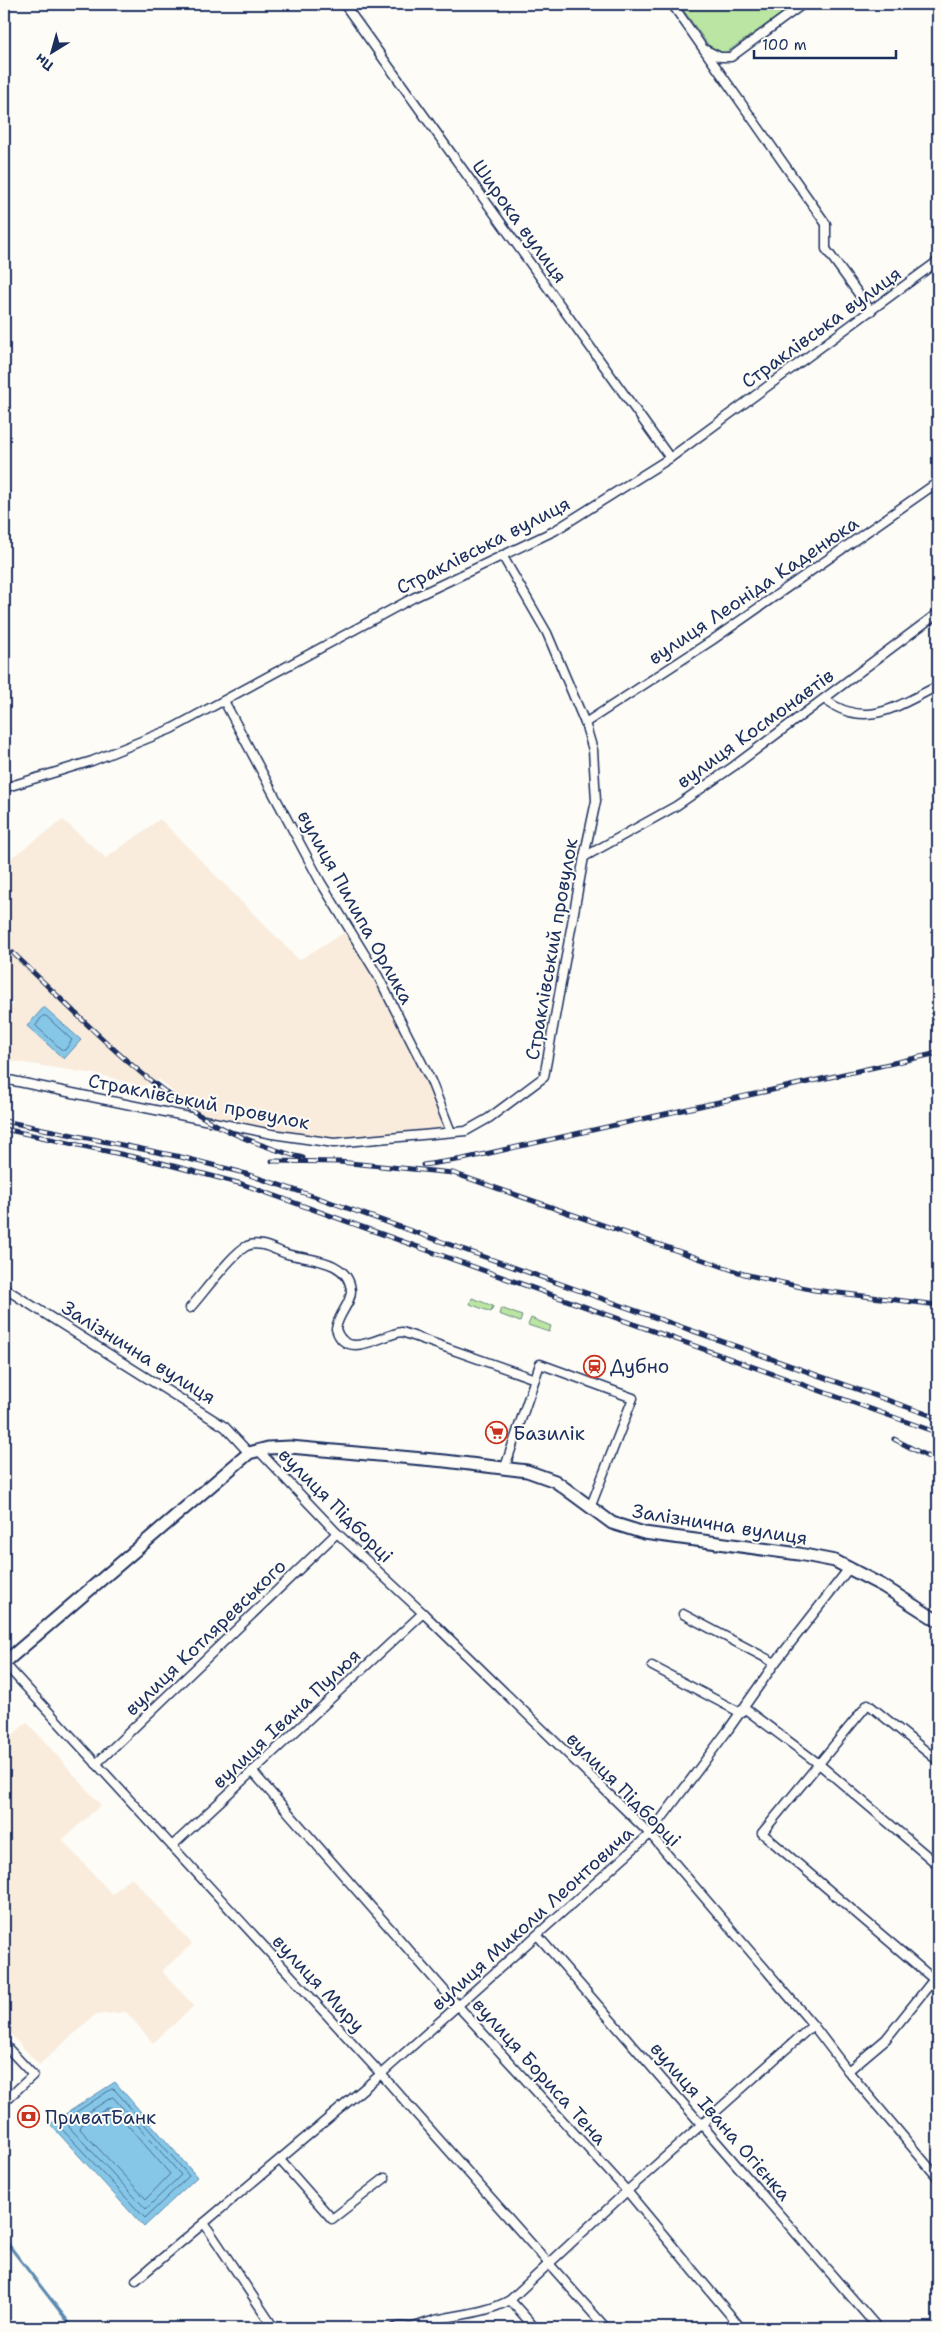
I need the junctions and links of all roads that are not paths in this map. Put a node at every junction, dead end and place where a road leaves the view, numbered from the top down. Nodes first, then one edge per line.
1 (344, 4) edge
2 (672, 4) edge
3 (803, 4) edge
4 (704, 49) junction
5 (938, 261) edge
6 (871, 312) junction
7 (670, 458) junction
8 (938, 482) edge
9 (502, 555) junction
10 (938, 614) edge
11 (938, 686) edge
12 (824, 699) junction
13 (224, 701) junction
14 (586, 723) junction
15 (4, 788) edge
16 (584, 857) junction
17 (4, 1079) edge
18 (451, 1132) junction
19 (4, 1288) edge
20 (190, 1308) dead end
21 (535, 1379) junction
22 (253, 1452) junction
23 (505, 1467) junction
24 (590, 1508) junction
25 (337, 1533) junction
26 (850, 1567) junction
27 (423, 1614) junction
28 (683, 1614) dead end
29 (938, 1621) edge
30 (4, 1663) edge
31 (775, 1663) junction
32 (652, 1666) dead end
33 (743, 1710) junction
34 (938, 1761) edge
35 (96, 1764) junction
36 (819, 1764) junction
37 (252, 1771) junction
38 (650, 1834) junction
39 (172, 1846) junction
40 (938, 1865) edge
41 (538, 1936) junction
42 (937, 1979) edge
43 (458, 2006) junction
44 (813, 2025) junction
45 (4, 2044) edge
46 (848, 2071) junction
47 (381, 2074) junction
48 (4, 2102) edge
49 (703, 2124) junction
50 (280, 2160) junction
51 (385, 2178) dead end
52 (938, 2178) edge
53 (627, 2191) junction
54 (204, 2223) junction
55 (548, 2264) junction
56 (136, 2280) dead end
57 (510, 2300) junction
58 (274, 2328) edge
59 (394, 2328) edge
60 (535, 2328) edge
61 (606, 2328) edge
62 (741, 2328) edge
63 (878, 2328) edge

1 - 7 street, Широка вулиця
2 - 4 street
3 - 4 street
4 - 6 street
5 - 6 street, Страклівська вулиця
6 - 7 street, Страклівська вулиця
7 - 9 street, Страклівська вулиця
8 - 14 street, вулиця Леоніда Каденюка
9 - 13 street, Страклівська вулиця
9 - 14 street, Страклівський провулок
10 - 12 street, вулиця Космонавтів
11 - 12 street
12 - 16 street, вулиця Космонавтів
13 - 15 street, Страклівська вулиця
13 - 18 street, вулиця Пилипа Орлика
14 - 16 street, Страклівський провулок
16 - 18 street, Страклівський провулок
17 - 18 street, Страклівський провулок
19 - 22 street, Залізнична вулиця
20 - 21 street
21 - 23 street
21 - 24 street
22 - 23 main road, Залізнична вулиця
22 - 25 street, вулиця Підборці
22 - 30 main road
23 - 24 main road, Залізнична вулиця
24 - 26 main road, Залізнична вулиця
25 - 27 street, вулиця Підборці
25 - 35 street, вулиця Котляревського
26 - 29 main road, Залізнична вулиця
26 - 31 street, вулиця Миколи Леонтовича
27 - 37 street, вулиця Івана Пулюя
27 - 38 street, вулиця Підборці
28 - 31 street
30 - 35 street, вулиця Миру
31 - 33 street, вулиця Миколи Леонтовича
32 - 33 street
33 - 36 street
33 - 38 street, вулиця Миколи Леонтовича
34 - 36 street
35 - 39 street, вулиця Миру
36 - 40 street
36 - 42 street
37 - 39 street, вулиця Івана Пулюя
37 - 43 street, вулиця Бориса Тена
38 - 41 street, вулиця Миколи Леонтовича
38 - 44 street, вулиця Підборці
39 - 47 street, вулиця Миру
41 - 43 street, вулиця Миколи Леонтовича
41 - 49 street, вулиця Івана Огієнка
42 - 46 street
43 - 47 street, вулиця Миколи Леонтовича
43 - 53 street, вулиця Бориса Тена
44 - 46 street, вулиця Підборці
44 - 49 street
45 - 48 street
46 - 52 street, вулиця Підборці
47 - 50 street, вулиця Миколи Леонтовича
47 - 55 street, вулиця Миру
49 - 53 street
49 - 63 street, вулиця Івана Огієнка
50 - 51 street
50 - 54 street, вулиця Миколи Леонтовича
53 - 55 street
53 - 62 street, вулиця Бориса Тена
54 - 56 street, вулиця Миколи Леонтовича
54 - 58 street
55 - 57 street
55 - 61 street, вулиця Миру
57 - 59 street
57 - 60 street

